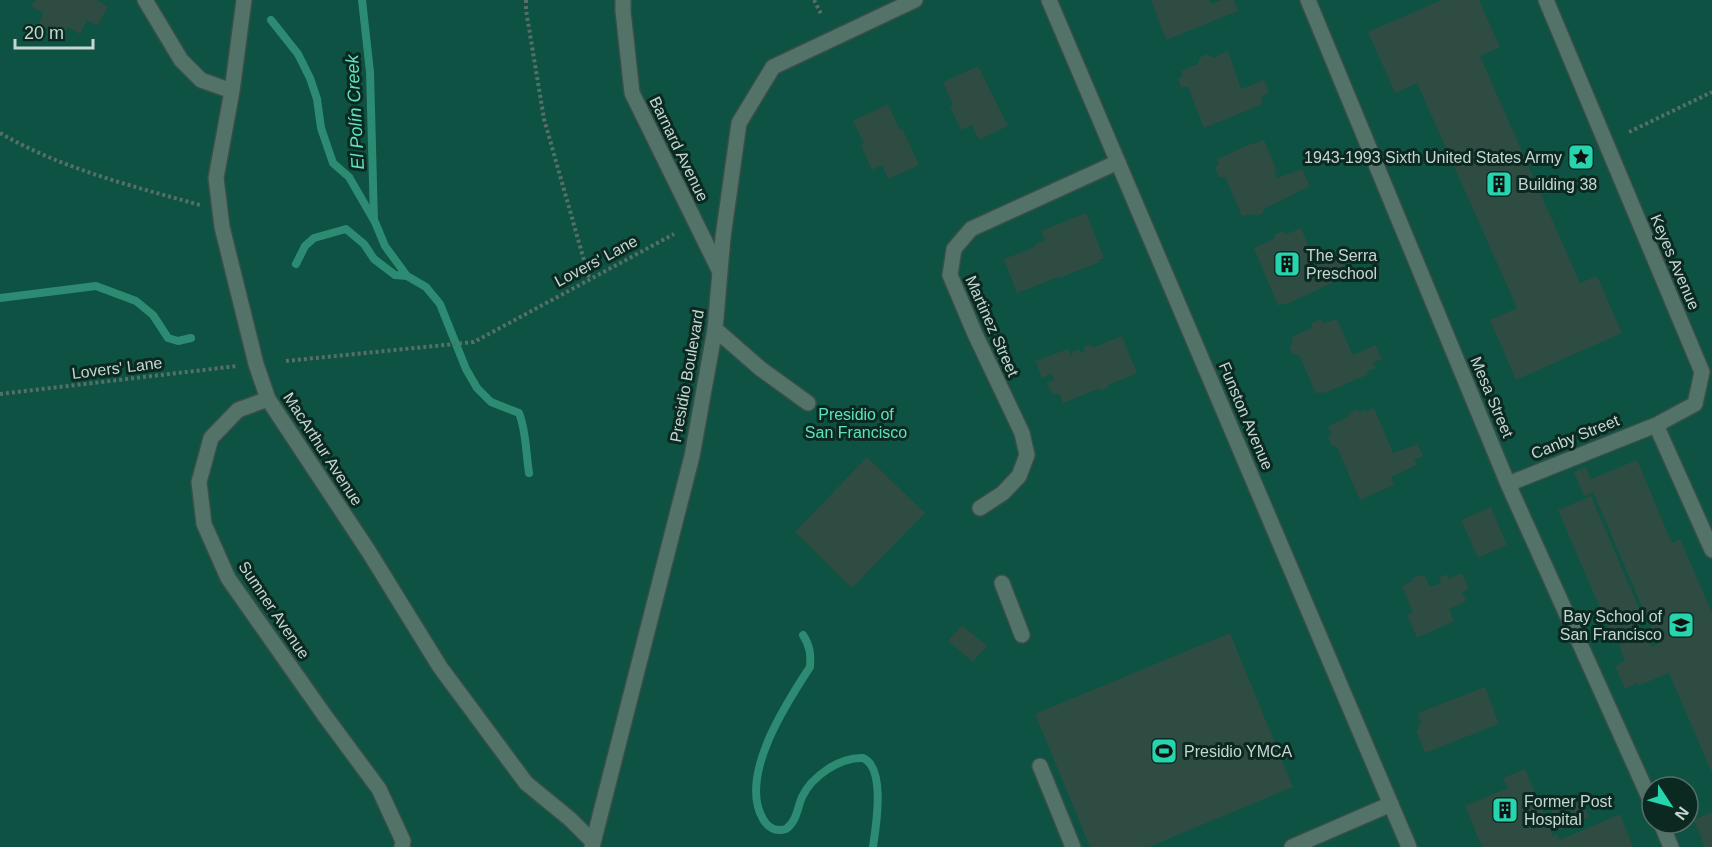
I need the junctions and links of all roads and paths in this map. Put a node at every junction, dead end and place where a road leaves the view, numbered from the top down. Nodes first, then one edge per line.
1 (145, 0) edge
2 (244, 0) edge
3 (526, 0) edge
4 (623, 0) edge
5 (814, 0) edge
6 (915, 0) edge
7 (1048, 0) edge
8 (1308, 0) edge
9 (1546, 0) edge
10 (821, 15) dead end
11 (232, 91) junction
12 (1712, 92) edge
13 (1629, 132) dead end
14 (0, 133) edge
15 (1118, 162) junction
16 (219, 208) junction
17 (674, 234) dead end
18 (720, 272) junction
19 (589, 278) junction
20 (716, 329) junction
21 (286, 361) dead end
22 (237, 366) dead end
23 (0, 394) edge
24 (268, 399) junction
25 (808, 403) dead end
26 (1656, 425) junction
27 (1508, 484) junction
28 (980, 508) dead end
29 (1712, 550) edge
30 (1002, 583) dead end
31 (1022, 635) dead end
32 (1040, 766) dead end
33 (1640, 777) edge
34 (1391, 804) junction
35 (593, 845) edge
36 (402, 847) edge
37 (1073, 847) edge
38 (1292, 847) edge
39 (1409, 847) edge

1 - 11 street
2 - 11 street, MacArthur Avenue
3 - 19 path
4 - 18 street, Barnard Avenue
5 - 10 path
6 - 18 street, Presidio Boulevard
7 - 15 street, Funston Avenue
8 - 27 street, Mesa Street
9 - 26 street, Keyes Avenue
11 - 16 street, MacArthur Avenue
12 - 13 path
14 - 16 path
15 - 28 street, Martinez Street
15 - 34 street, Funston Avenue
16 - 24 street, MacArthur Avenue
17 - 19 path, Lovers' Lane
18 - 20 street, Presidio Boulevard
19 - 21 path, Lovers' Lane
20 - 25 street
20 - 35 street, Presidio Boulevard
22 - 23 path, Lovers' Lane
24 - 35 street, MacArthur Avenue
24 - 36 street, Sumner Avenue
26 - 27 street, Canby Street
26 - 29 street
27 - 33 street, Mesa Street
30 - 31 street
32 - 37 street
34 - 38 street
34 - 39 street, Funston Avenue

